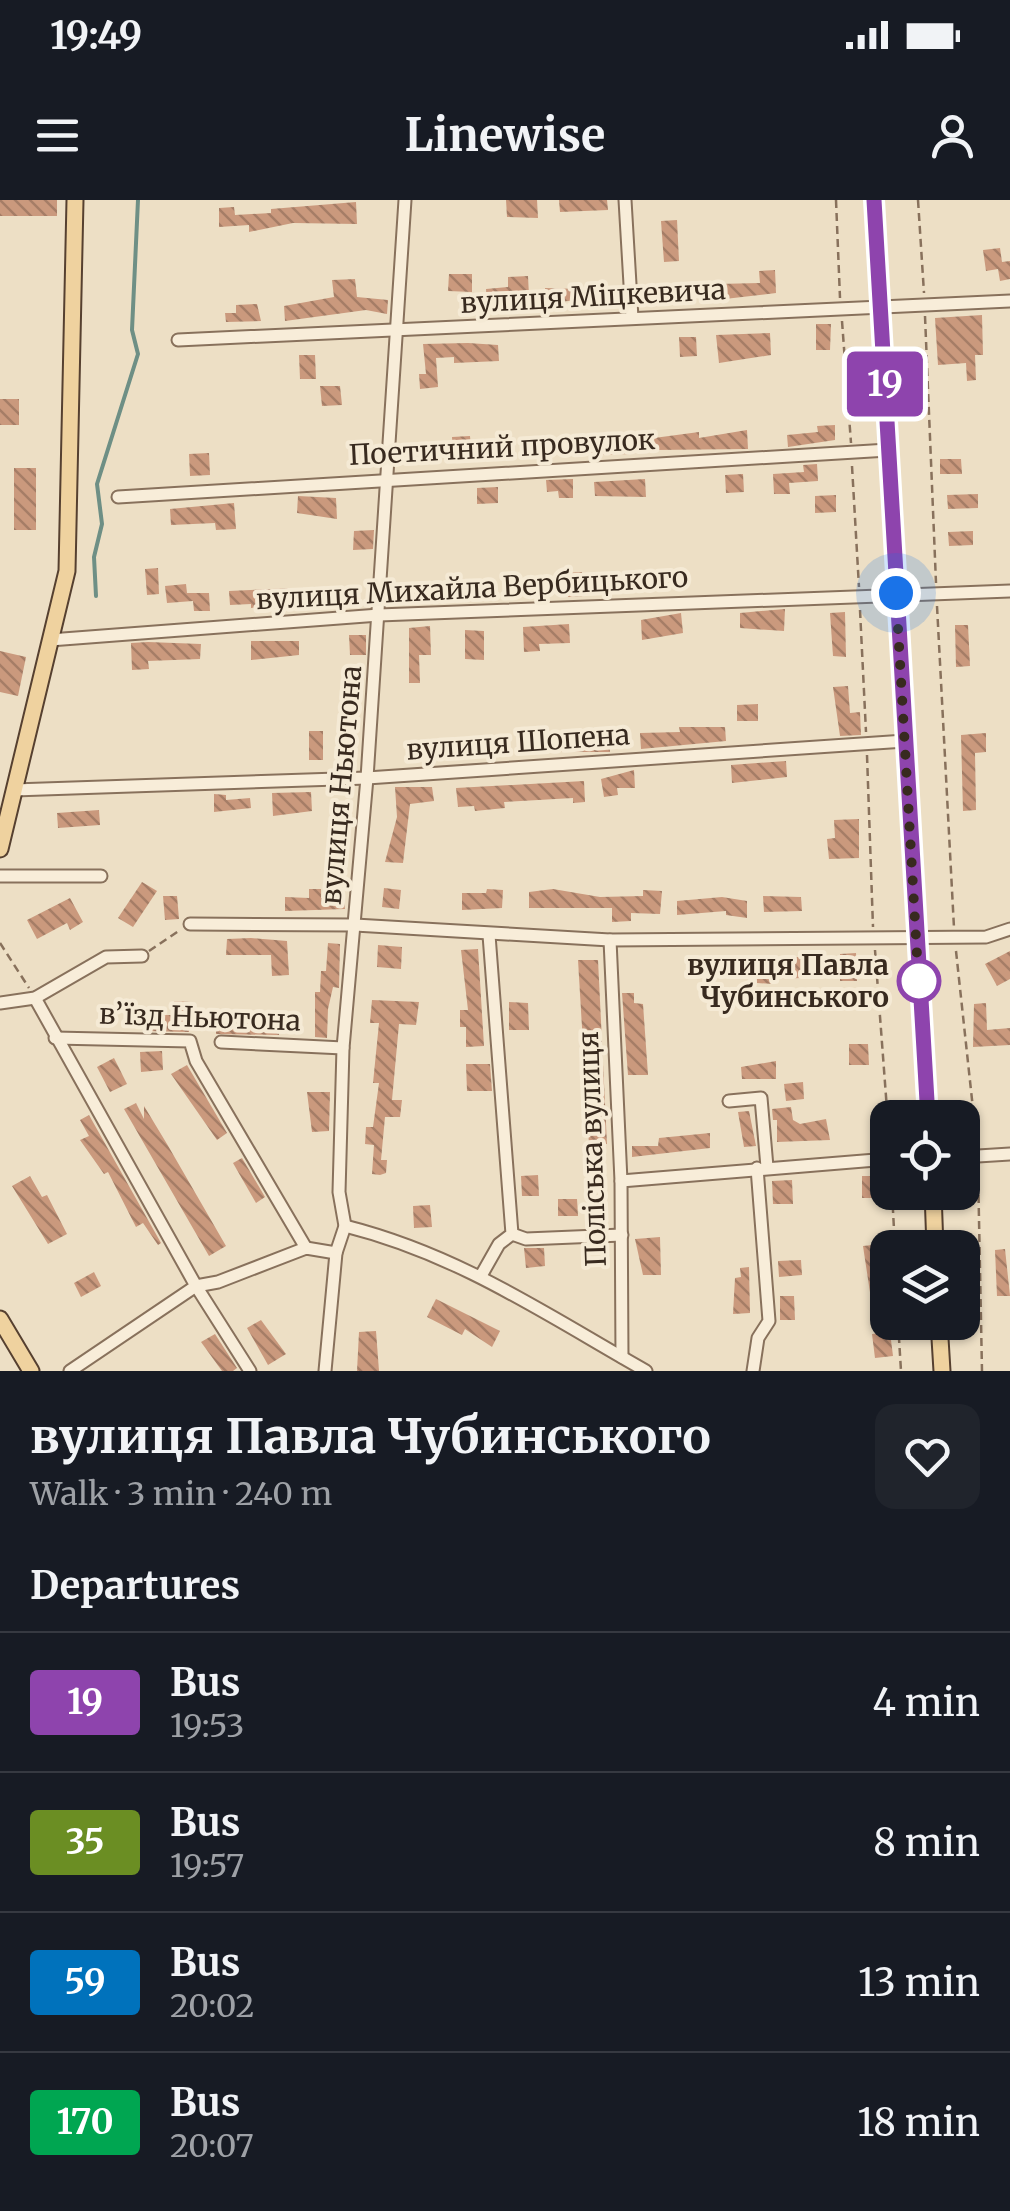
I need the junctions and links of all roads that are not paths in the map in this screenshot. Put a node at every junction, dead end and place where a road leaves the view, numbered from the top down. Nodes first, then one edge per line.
1 (75, 200) edge
2 (406, 200) edge
3 (625, 200) edge
4 (874, 200) edge
5 (1010, 301) edge
6 (880, 308) junction
7 (632, 318) junction
8 (400, 332) junction
9 (178, 340) dead end
10 (888, 450) junction
11 (386, 479) junction
12 (118, 497) dead end
13 (1010, 591) edge
14 (896, 593) junction
15 (379, 614) junction
16 (50, 640) junction
17 (905, 741) junction
18 (367, 778) junction
19 (14, 790) junction
20 (0, 849) edge
21 (0, 876) edge
22 (101, 876) dead end
23 (190, 924) road end
24 (355, 925) junction
25 (1010, 929) edge
26 (489, 936) junction
27 (916, 936) junction
28 (610, 940) junction
29 (142, 956) road end
30 (36, 998) junction
31 (0, 1003) edge
32 (55, 1038) junction
33 (221, 1042) dead end
34 (343, 1048) junction
35 (927, 1100) edge
36 (730, 1101) dead end
37 (1010, 1154) edge
38 (980, 1157) edge
39 (870, 1160) edge
40 (762, 1168) junction
41 (620, 1181) junction
42 (345, 1226) junction
43 (512, 1234) junction
44 (622, 1234) junction
45 (306, 1248) junction
46 (336, 1253) junction
47 (482, 1274) junction
48 (196, 1286) junction
49 (0, 1320) edge
50 (940, 1340) edge
51 (622, 1357) junction
52 (27, 1365) edge
53 (641, 1370) edge
54 (45, 1371) edge
55 (70, 1371) edge
56 (250, 1371) edge
57 (325, 1371) edge
58 (753, 1371) edge
59 (942, 1371) edge

1 - 16 main road
2 - 8 street, вулиця Ньютона
3 - 7 street
4 - 6 main road
5 - 6 street, вулиця Міцкевича
6 - 7 street, вулиця Міцкевича
6 - 10 main road
7 - 8 street, вулиця Міцкевича
8 - 9 street, вулиця Міцкевича
8 - 11 street, вулиця Ньютона
10 - 11 street, Поетичний провулок
10 - 14 main road
11 - 12 street, Поетичний провулок
11 - 15 street, вулиця Ньютона
13 - 14 street, вулиця Михайла Вербицького
14 - 15 street, вулиця Михайла Вербицького
14 - 17 main road
15 - 16 street, вулиця Михайла Вербицького
15 - 18 street, вулиця Ньютона
16 - 19 main road
17 - 18 street, вулиця Шопена
17 - 27 main road
18 - 19 street, вулиця Шопена
18 - 24 street, вулиця Ньютона
19 - 20 main road
21 - 22 street
23 - 24 street
24 - 26 street
24 - 34 street, вулиця Ньютона
25 - 27 street
26 - 28 street
26 - 43 street
27 - 28 street
27 - 35 main road
28 - 41 street, Поліська вулиця
29 - 30 street
30 - 31 street
30 - 32 street
32 - 45 street, в’їзд Ньютона
32 - 48 street
33 - 34 street, в’їзд Ньютона
34 - 42 street, вулиця Ньютона
36 - 40 street
37 - 38 street
39 - 40 street
40 - 41 street
40 - 58 street
41 - 44 street, Поліська вулиця
42 - 46 street, вулиця Ньютона
42 - 47 street
43 - 44 street
43 - 47 street
44 - 51 street, Поліська вулиця
45 - 46 street
45 - 48 street
46 - 57 street, вулиця Ньютона
47 - 51 street
48 - 55 street
48 - 56 street
49 - 52 main road
50 - 59 main road
51 - 53 street
52 - 54 street

